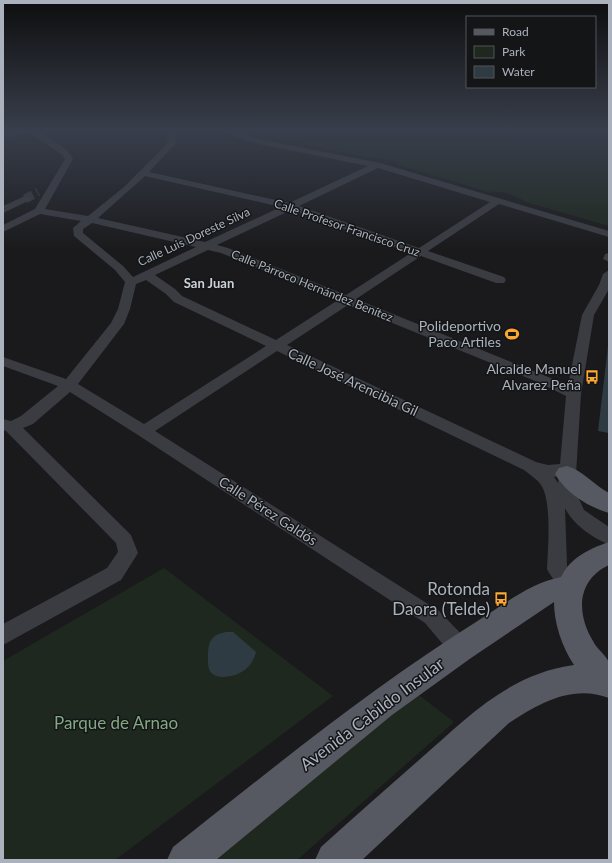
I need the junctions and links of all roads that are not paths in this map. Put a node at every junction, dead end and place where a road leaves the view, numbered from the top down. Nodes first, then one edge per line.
1 (63, 169) edge
2 (147, 169) edge
3 (368, 169) edge
4 (391, 169) edge
5 (144, 173) junction
6 (52, 189) junction
7 (38, 192) tunnel mouth
8 (25, 199) tunnel mouth
9 (497, 201) junction
10 (289, 206) junction
11 (3, 210) edge
12 (39, 211) junction
13 (92, 220) junction
14 (3, 229) edge
15 (609, 234) edge
16 (209, 246) junction
17 (419, 252) junction
18 (146, 274) junction
19 (609, 274) edge
20 (500, 280) dead end
21 (131, 282) junction
22 (347, 300) junction
23 (276, 345) junction
24 (3, 361) edge
25 (69, 385) junction
26 (574, 394) junction
27 (8, 425) edge
28 (144, 431) junction
29 (530, 466) junction
30 (567, 472) junction
31 (609, 504) edge
32 (609, 537) edge
33 (609, 553) edge
34 (571, 585) junction
35 (3, 635) edge
36 (460, 648) junction
37 (607, 681) edge
38 (186, 860) edge
39 (334, 860) edge

1 - 6 street
2 - 5 street
3 - 10 street, Calle Luis Doreste Silva
4 - 9 street
5 - 10 street, Calle Profesor Francisco Cruz
5 - 13 street
6 - 7 street
6 - 12 street
8 - 11 street
9 - 15 street
9 - 17 street
10 - 16 street, Calle Luis Doreste Silva
10 - 17 street, Calle Profesor Francisco Cruz
12 - 13 street, Calle Párroco Hernández Benítez
12 - 14 street
13 - 16 street, Calle Párroco Hernández Benítez
13 - 21 street
16 - 18 street, Calle Luis Doreste Silva
16 - 22 street, Calle Párroco Hernández Benítez
17 - 20 street, Calle Profesor Francisco Cruz
17 - 22 street
18 - 21 street, Calle Luis Doreste Silva
18 - 23 street, Calle José Arencibia Gil
19 - 26 street
21 - 25 street
22 - 23 street
22 - 26 street, Calle Párroco Hernández Benítez
23 - 28 street
23 - 29 street, Calle José Arencibia Gil
24 - 25 street, Calle Pérez Galdós
25 - 27 street
25 - 28 street, Calle Pérez Galdós
26 - 30 street
27 - 35 street
28 - 36 street, Calle Pérez Galdós
29 - 30 street, Calle José Arencibia Gil
29 - 34 street
30 - 31 main road
30 - 32 street
33 - 34 main road
34 - 36 main road, Avenida Cabildo Insular
34 - 37 main road
36 - 38 main road, Avenida Cabildo Insular
37 - 39 main road

